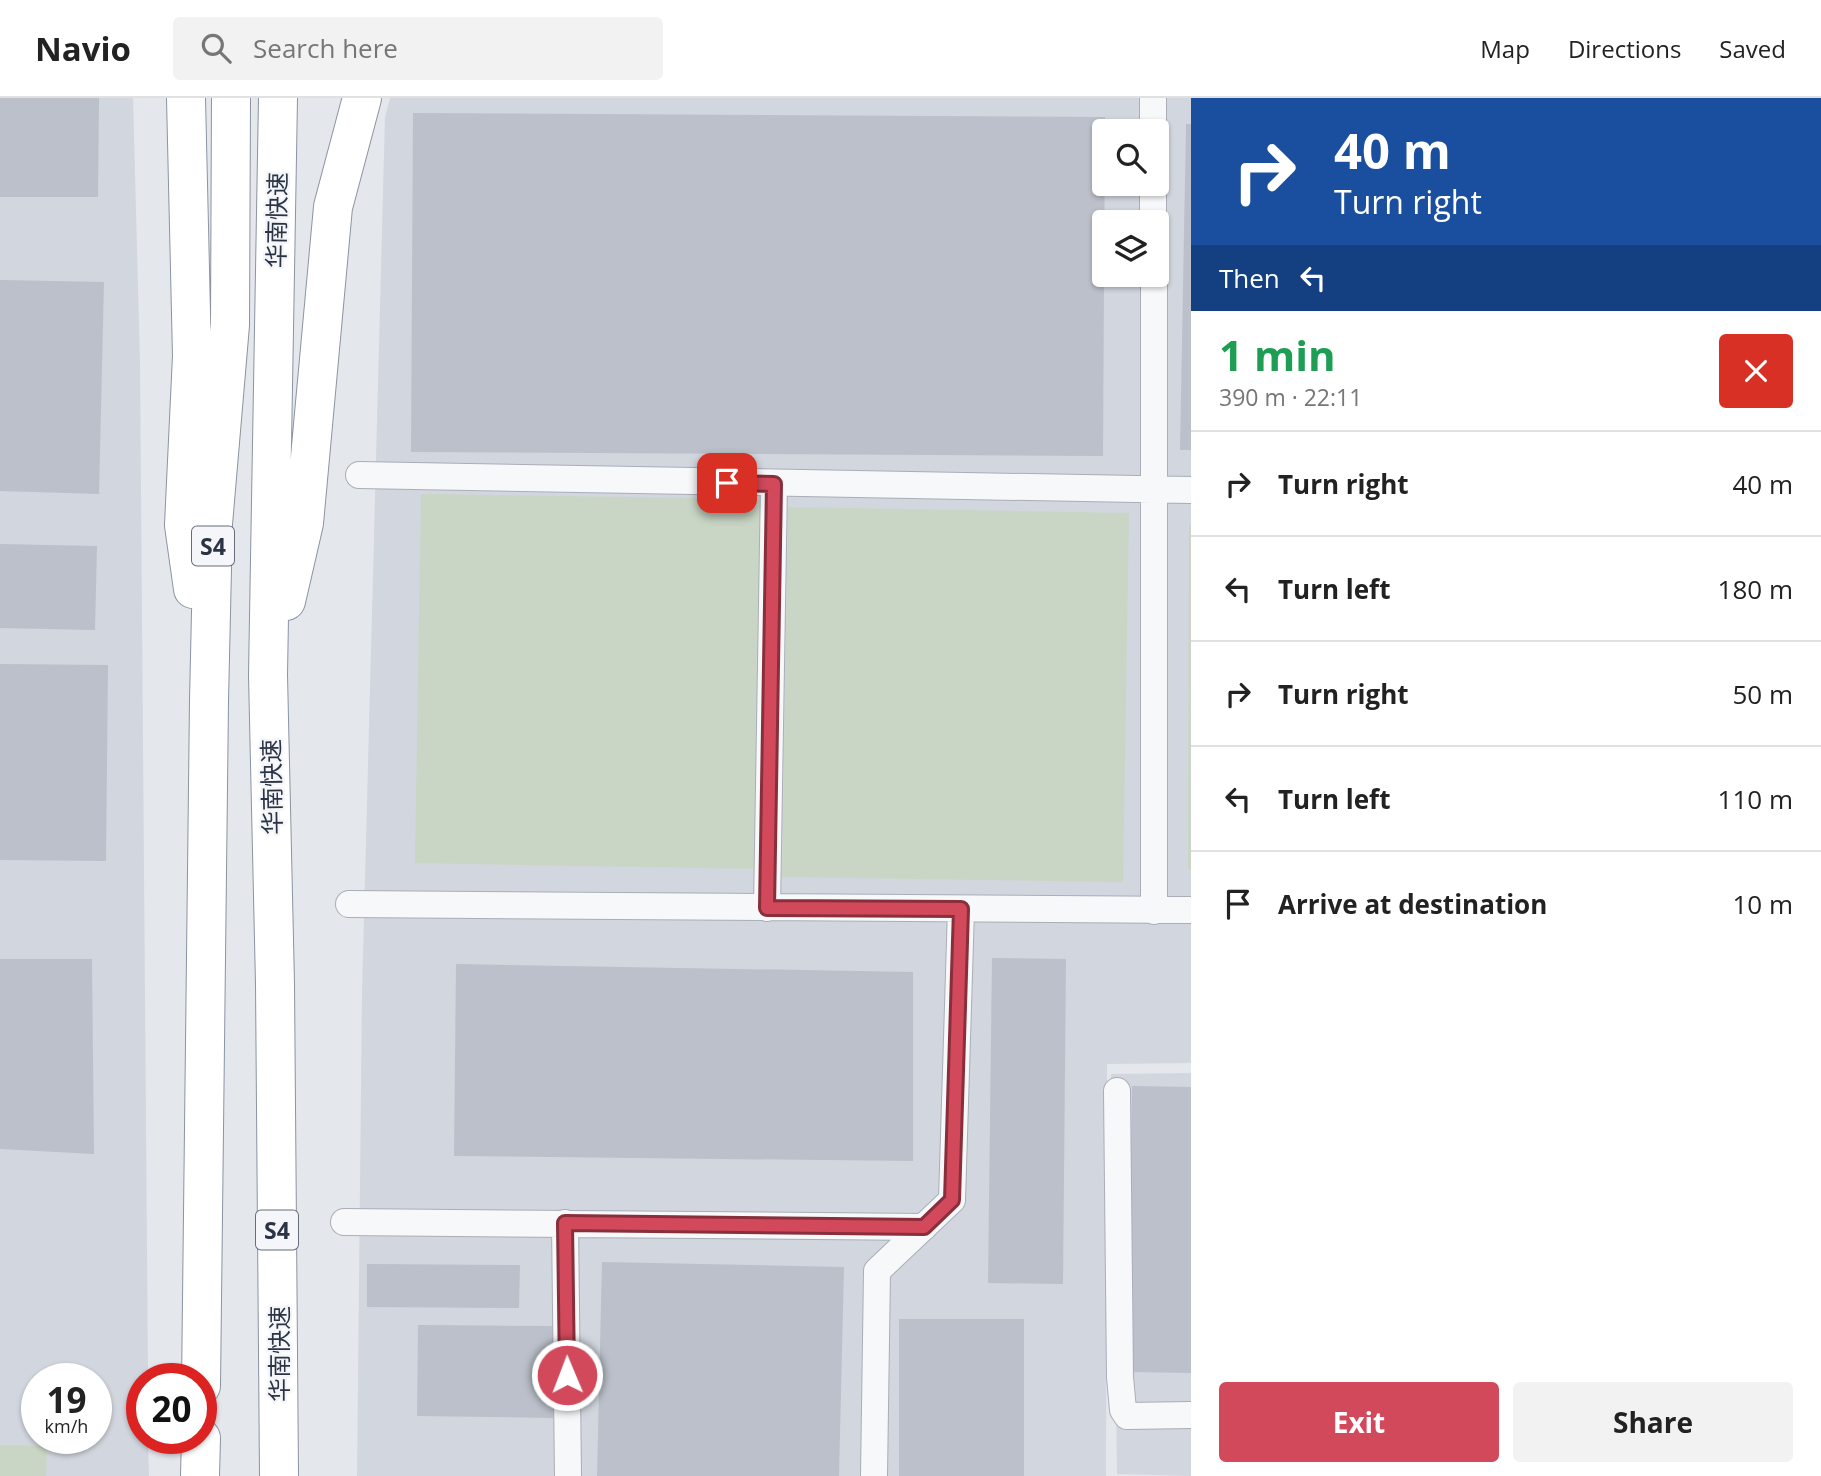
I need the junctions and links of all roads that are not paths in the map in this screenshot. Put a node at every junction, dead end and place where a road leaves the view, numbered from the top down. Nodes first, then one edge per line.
1 (186, 98) edge
2 (231, 98) edge
3 (278, 98) edge
4 (362, 98) edge
5 (1153, 98) edge
6 (1153, 119) edge
7 (1154, 287) edge
8 (359, 475) dead end
9 (774, 484) junction
10 (1154, 490) junction
11 (1191, 490) edge
12 (268, 675) junction
13 (209, 701) junction
14 (349, 904) dead end
15 (767, 908) junction
16 (961, 909) junction
17 (1191, 910) edge
18 (1154, 911) junction
19 (1118, 1091) dead end
20 (344, 1222) dead end
21 (565, 1223) junction
22 (924, 1227) junction
23 (201, 1363) edge
24 (1191, 1415) edge
25 (201, 1454) edge
26 (200, 1476) edge
27 (279, 1476) edge
28 (568, 1476) edge
29 (874, 1476) edge

1 - 13 highway
2 - 13 highway, 华南快速 / S4
3 - 12 highway, 华南快速 / S4
4 - 12 highway
5 - 6 lane
7 - 10 lane
8 - 9 lane
9 - 10 lane
9 - 15 lane
10 - 11 lane
10 - 18 lane
12 - 27 highway, 华南快速 / S4
13 - 23 highway, 华南快速 / S4
14 - 15 lane
15 - 16 lane
16 - 18 lane
16 - 22 lane
17 - 18 lane
19 - 24 lane
20 - 21 lane
21 - 22 lane
21 - 28 lane
22 - 29 lane
25 - 26 highway

